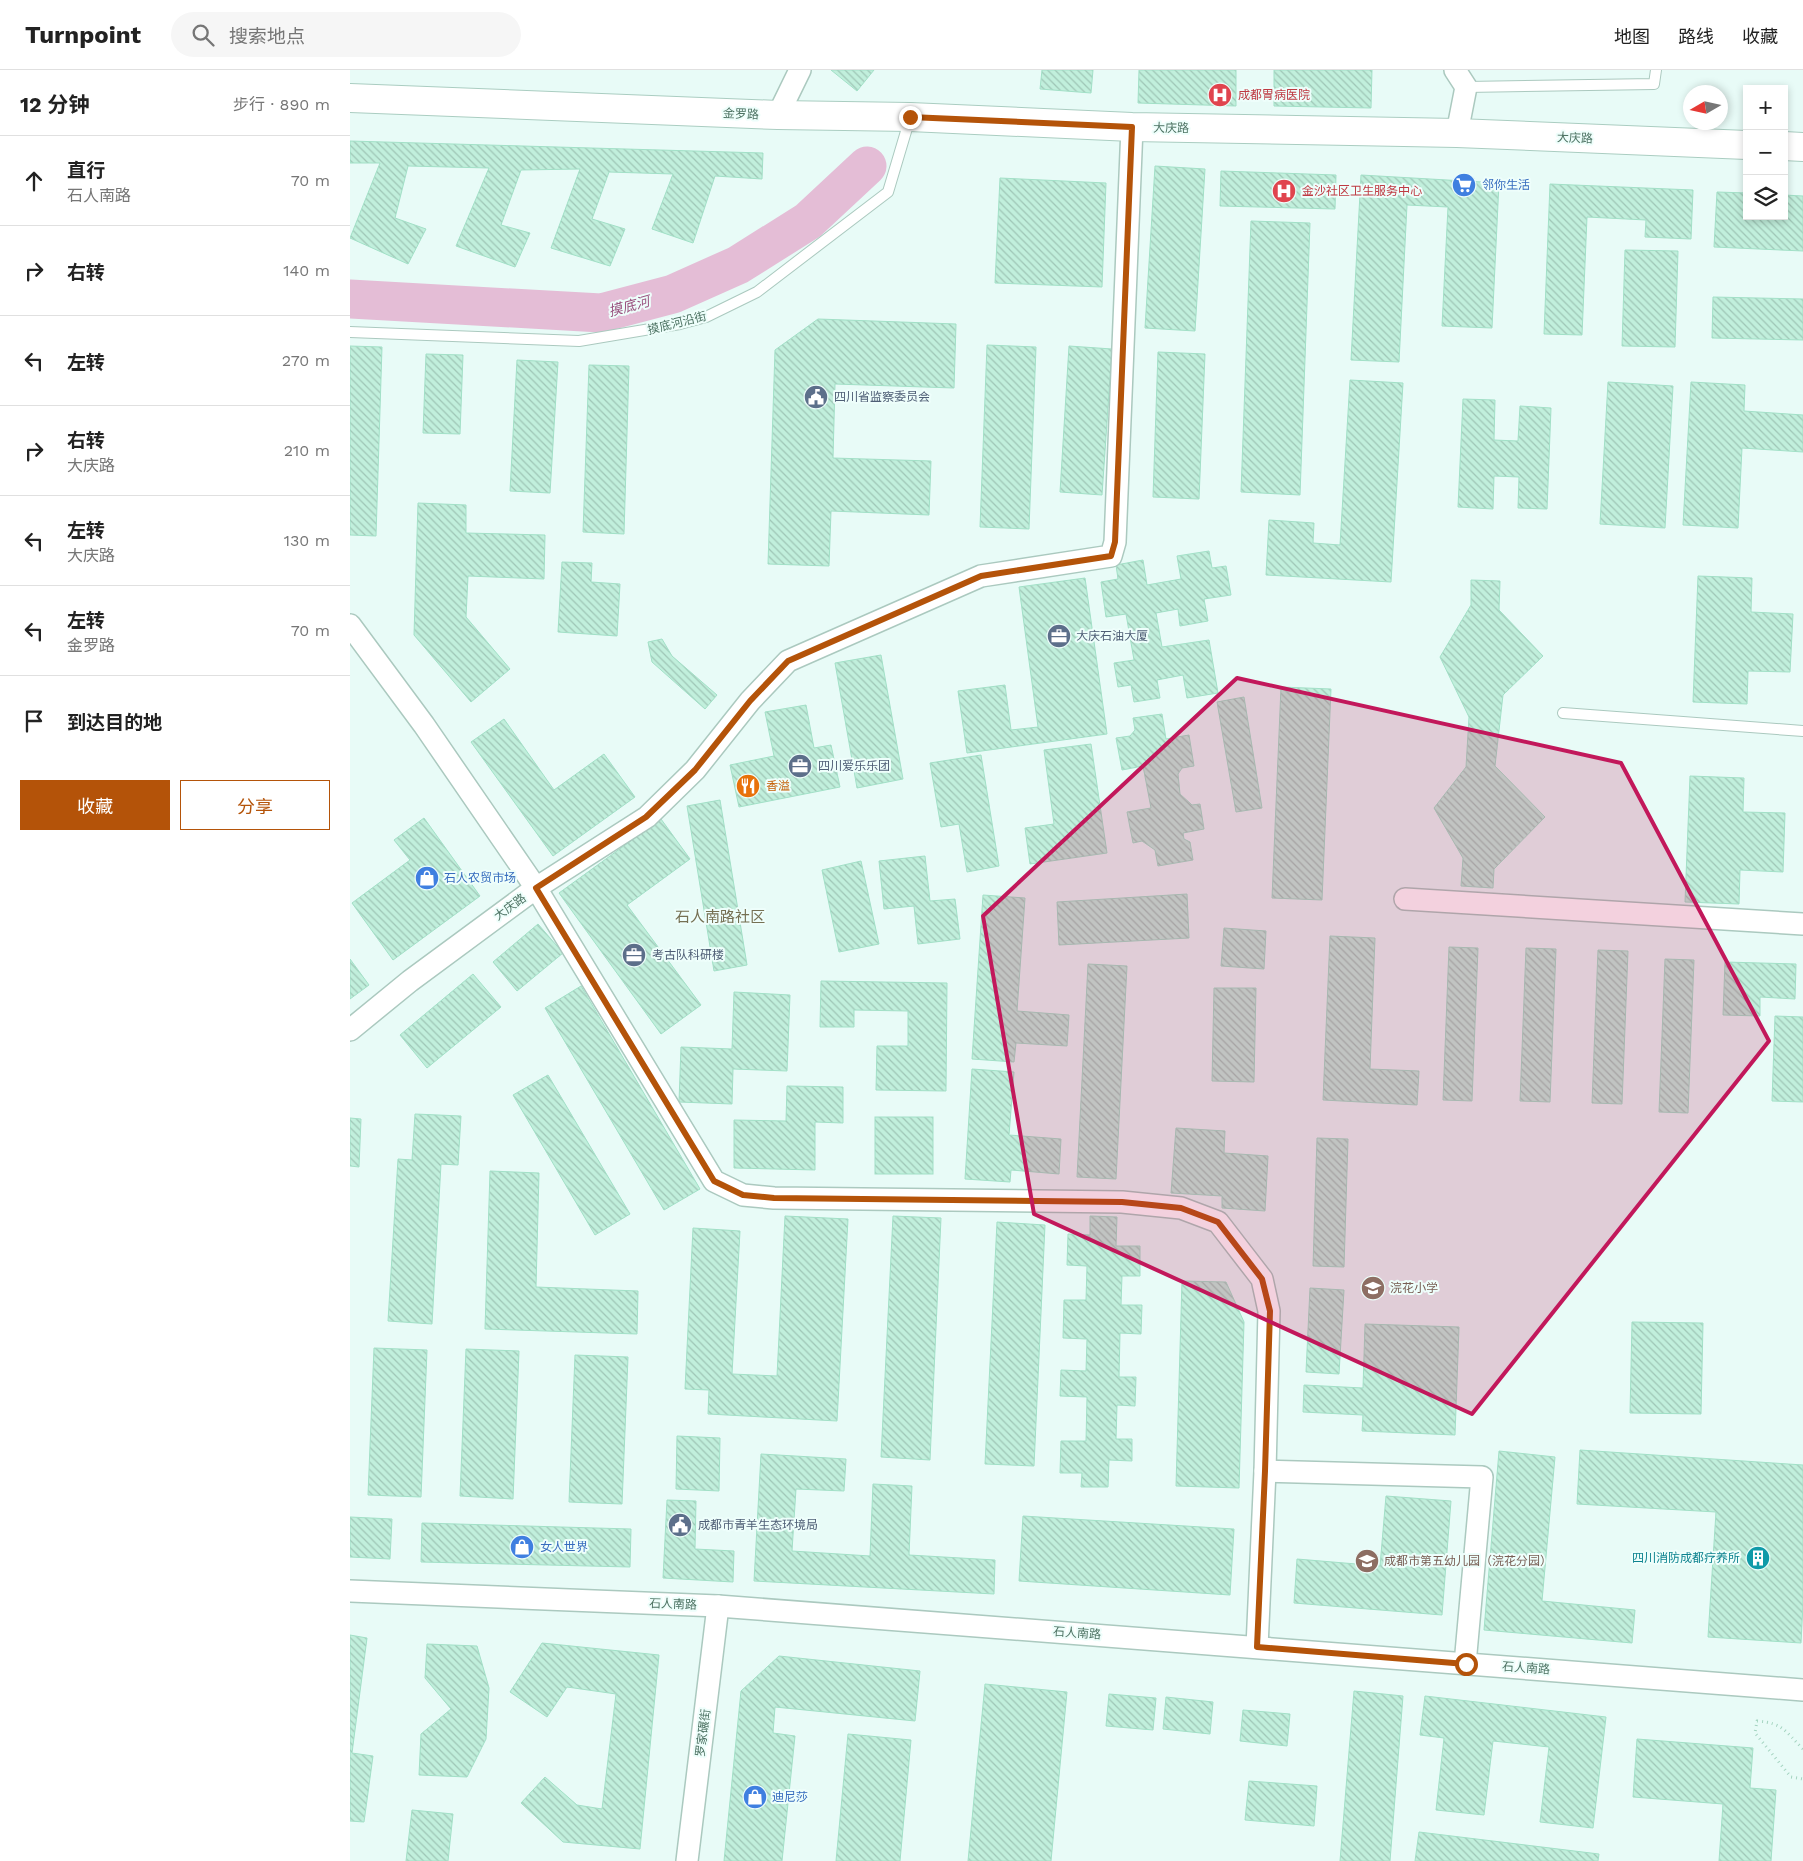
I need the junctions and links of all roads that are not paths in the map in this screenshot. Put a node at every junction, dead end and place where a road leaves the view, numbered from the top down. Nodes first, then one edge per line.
1 (800, 70) edge
2 (1455, 70) edge
3 (1656, 70) edge
4 (1466, 88) junction
5 (350, 98) edge
6 (778, 115) junction
7 (910, 117) junction
8 (1132, 127) junction
9 (1457, 133) junction
10 (1743, 145) edge
11 (1788, 146) edge
12 (1803, 147) edge
13 (350, 332) edge
14 (350, 625) edge
15 (1563, 713) dead end
16 (1803, 731) edge
17 (536, 888) junction
18 (1405, 899) dead end
19 (1803, 924) edge
20 (350, 1030) edge
21 (1265, 1471) junction
22 (350, 1591) edge
23 (718, 1606) junction
24 (1257, 1647) junction
25 (1466, 1664) junction
26 (1803, 1690) edge
27 (687, 1861) edge

1 - 6 street
2 - 4 street
3 - 4 lane
4 - 9 street
5 - 6 street, 金罗路
6 - 7 street, 金罗路
7 - 8 street, 金罗路
7 - 13 lane, 摸底河沿街
8 - 9 street, 大庆路
8 - 17 street, 大庆路
9 - 10 street, 大庆路
11 - 12 street
14 - 17 street
15 - 16 lane
17 - 20 street, 大庆路
17 - 21 street
18 - 19 street
21 - 24 street
21 - 25 street
22 - 23 street, 石人南路
23 - 24 street, 石人南路
23 - 27 street, 罗家碾街
24 - 25 street, 石人南路
25 - 26 street, 石人南路

